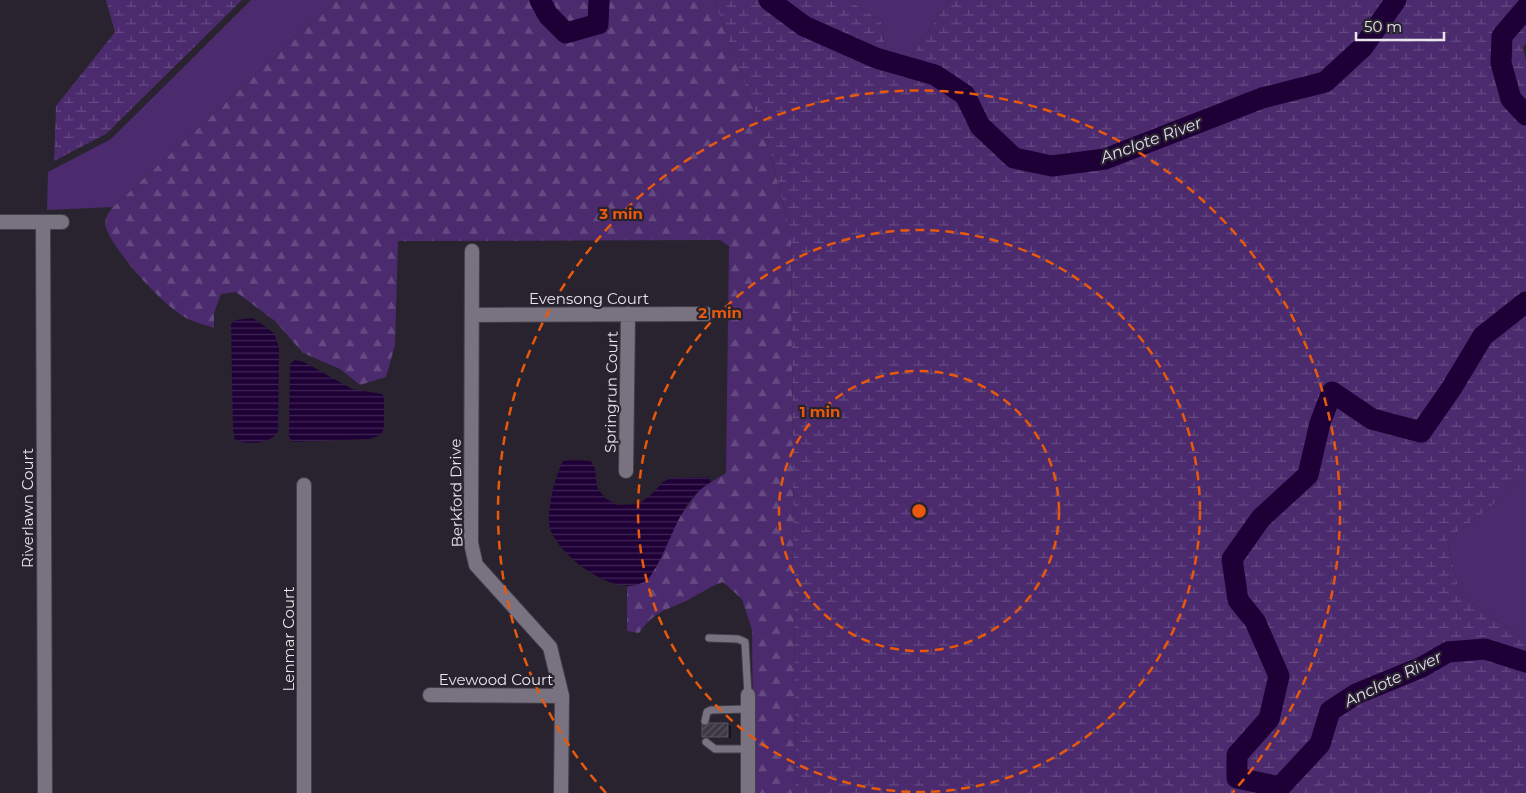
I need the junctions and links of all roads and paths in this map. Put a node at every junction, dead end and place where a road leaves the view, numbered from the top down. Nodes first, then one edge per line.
1 (0, 222) edge
2 (42, 222) junction
3 (62, 222) dead end
4 (472, 251) dead end
5 (628, 314) junction
6 (706, 314) dead end
7 (472, 315) junction
8 (626, 471) dead end
9 (304, 485) dead end
10 (709, 638) dead end
11 (430, 695) dead end
12 (562, 696) junction
13 (748, 702) junction
14 (705, 721) dead end
15 (706, 742) dead end
16 (748, 749) junction
17 (45, 793) edge
18 (304, 793) edge
19 (561, 793) edge
20 (748, 793) edge

1 - 2 street
2 - 3 street
2 - 17 street, Riverlawn Court
4 - 7 street, Berkford Drive
5 - 6 street, Evensong Court
5 - 7 street, Evensong Court
5 - 8 street, Springrun Court
7 - 12 street, Berkford Drive
9 - 18 street, Lenmar Court
10 - 13 lane
11 - 12 street, Evewood Court
12 - 19 street, Berkford Drive
13 - 14 lane
13 - 16 street
15 - 16 lane
16 - 20 street

